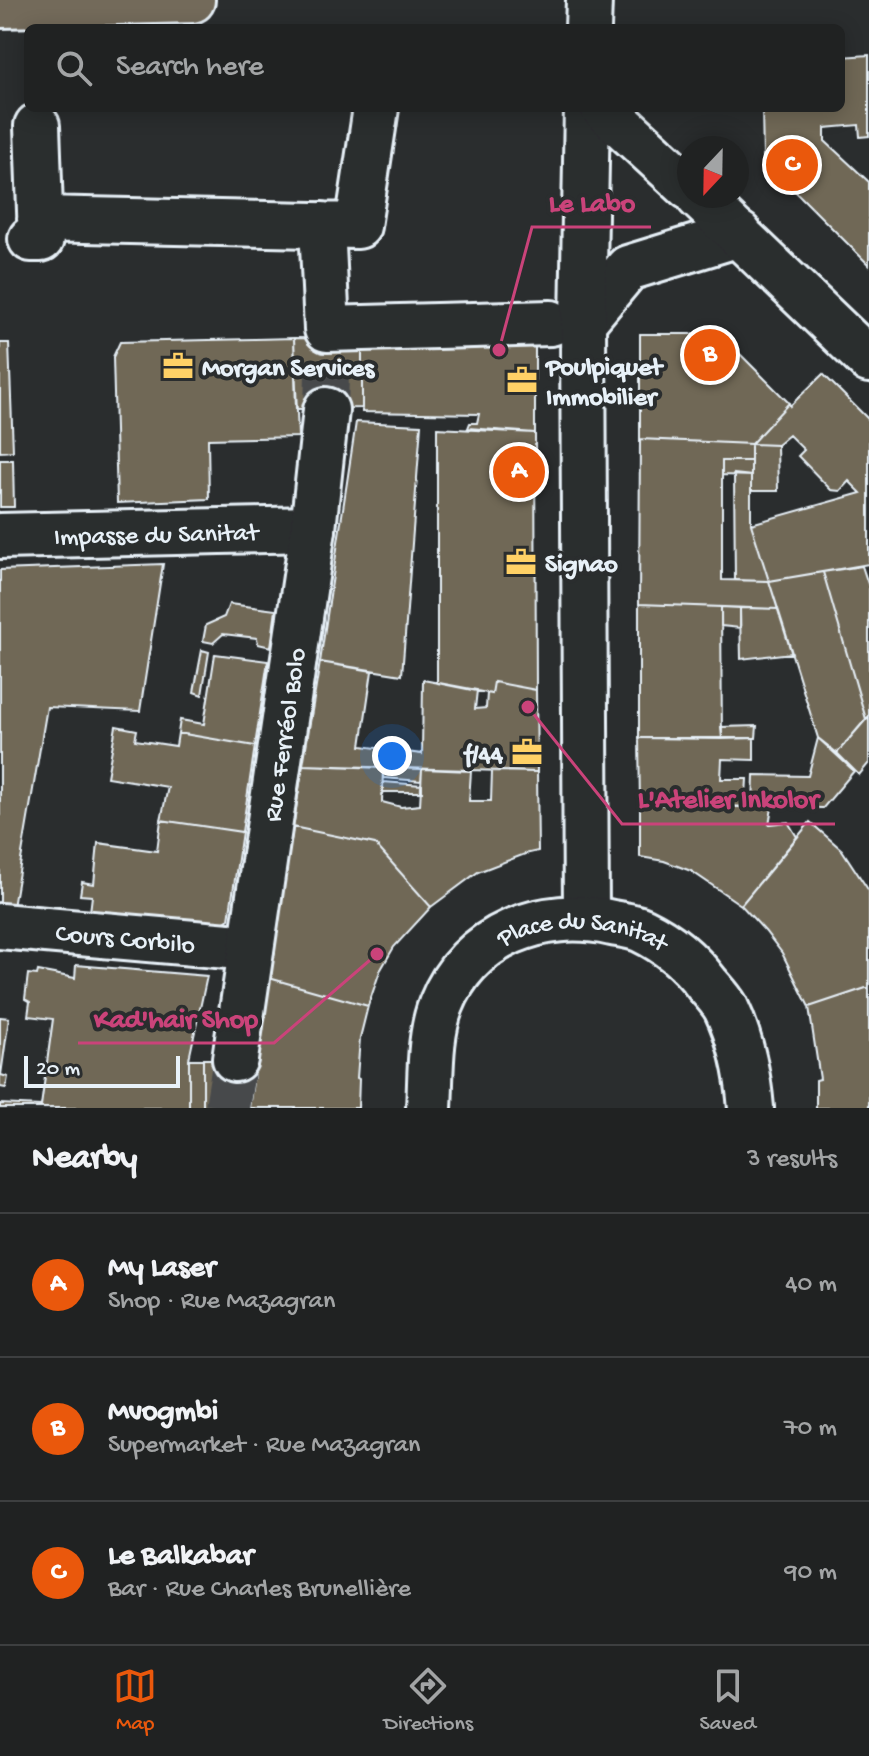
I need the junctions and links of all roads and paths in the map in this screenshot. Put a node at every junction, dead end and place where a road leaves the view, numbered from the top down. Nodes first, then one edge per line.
1 (192, 0) edge
2 (589, 0) edge
3 (0, 5) edge
4 (588, 24) edge
5 (375, 112) edge
6 (587, 112) edge
7 (607, 112) edge
8 (37, 126) dead end
9 (677, 176) edge
10 (711, 208) edge
11 (322, 225) junction
12 (739, 234) junction
13 (567, 323) junction
14 (869, 360) edge
15 (326, 410) tunnel mouth
16 (313, 529) junction
17 (0, 536) edge
18 (586, 917) junction
19 (0, 926) edge
20 (251, 948) junction
21 (235, 1059) tunnel mouth
22 (429, 1108) edge
23 (751, 1108) edge

1 - 3 main road
2 - 4 street
5 - 11 street
6 - 13 street
7 - 9 street
8 - 11 street
10 - 12 street
11 - 13 street
12 - 13 street
12 - 14 street
13 - 18 street
15 - 16 street, Rue Ferréol Bolo
16 - 17 street, Impasse du Sanitat
16 - 20 street, Rue Ferréol Bolo
18 - 22 street, Place du Sanitat
18 - 23 street, Place du Sanitat
19 - 20 street, Cours Corbilo
20 - 21 street, Rue Ferréol Bolo

